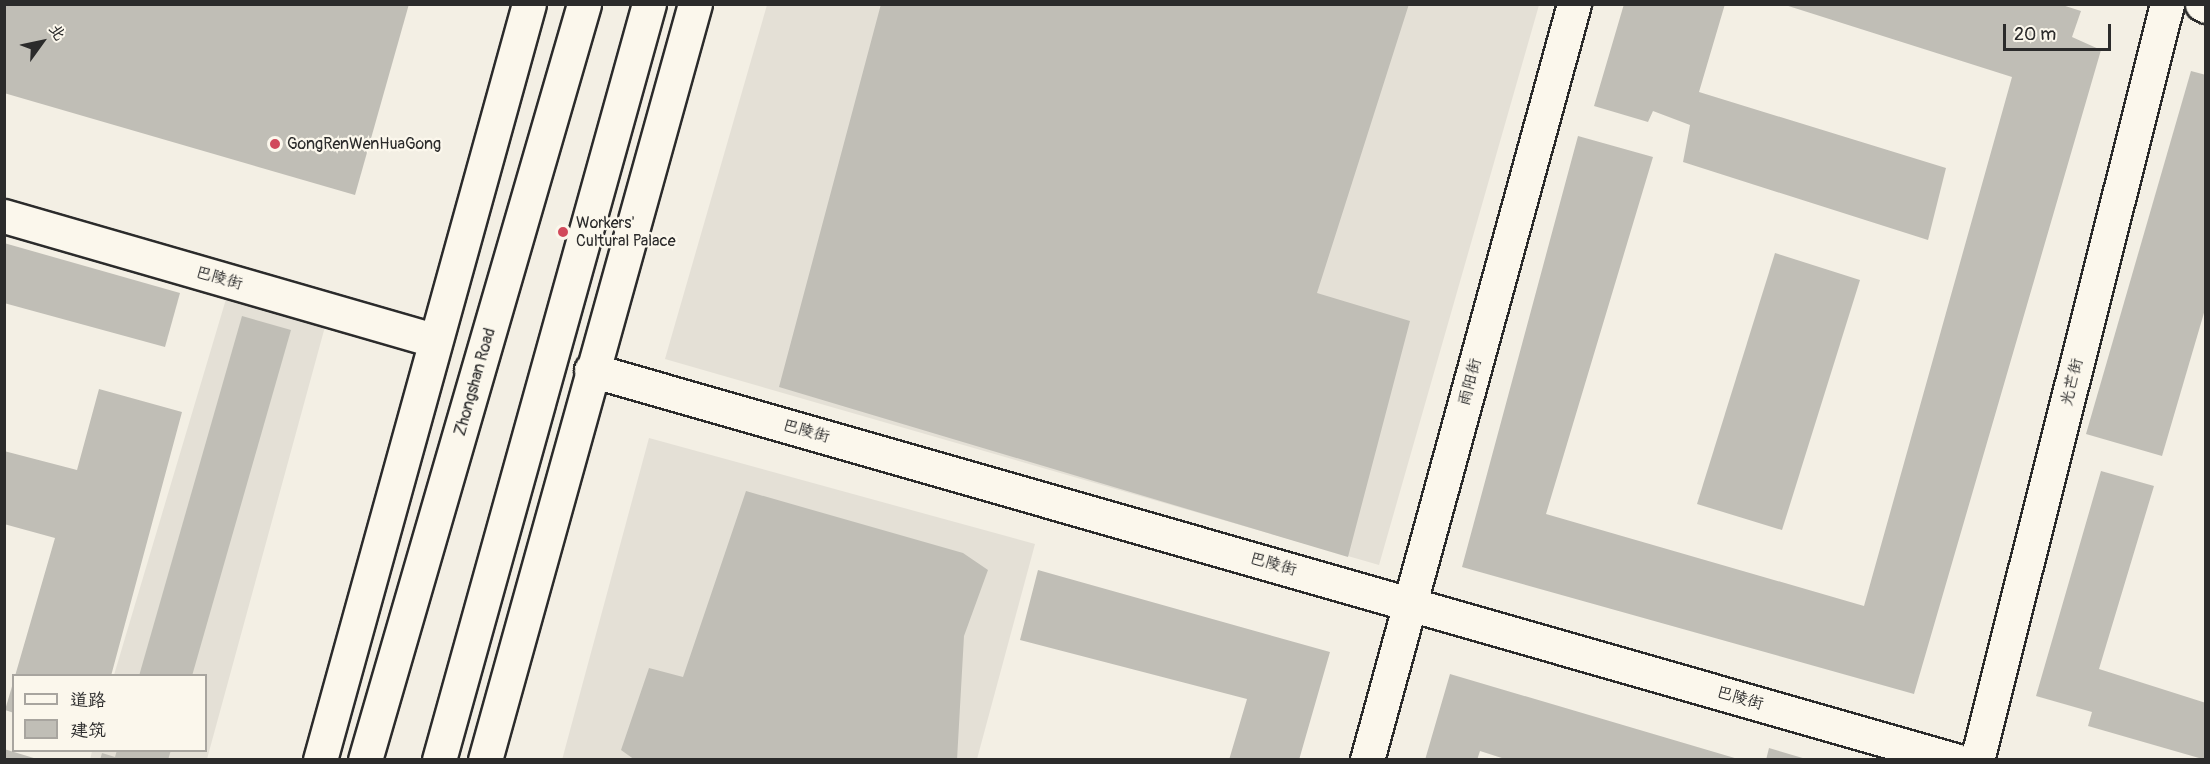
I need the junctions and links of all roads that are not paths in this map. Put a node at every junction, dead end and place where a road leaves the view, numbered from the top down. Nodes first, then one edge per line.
1 (529, 4) edge
2 (584, 4) edge
3 (649, 4) edge
4 (695, 4) edge
5 (1574, 4) edge
6 (2167, 4) edge
7 (4, 216) edge
8 (434, 340) junction
9 (591, 370) junction
10 (1410, 603) junction
11 (320, 759) edge
12 (365, 759) edge
13 (439, 759) edge
14 (485, 759) edge
15 (1367, 759) edge
16 (1955, 759) edge
17 (1977, 759) edge

1 - 8 street
2 - 12 street, Zhongshan Road
3 - 13 street
4 - 9 street
5 - 10 street, 雨阳街
6 - 17 street, 光芒街
7 - 8 street, 巴陵街
8 - 11 street
9 - 10 street, 巴陵街
9 - 14 street
10 - 15 street, 雨阳街
10 - 16 street, 巴陵街

